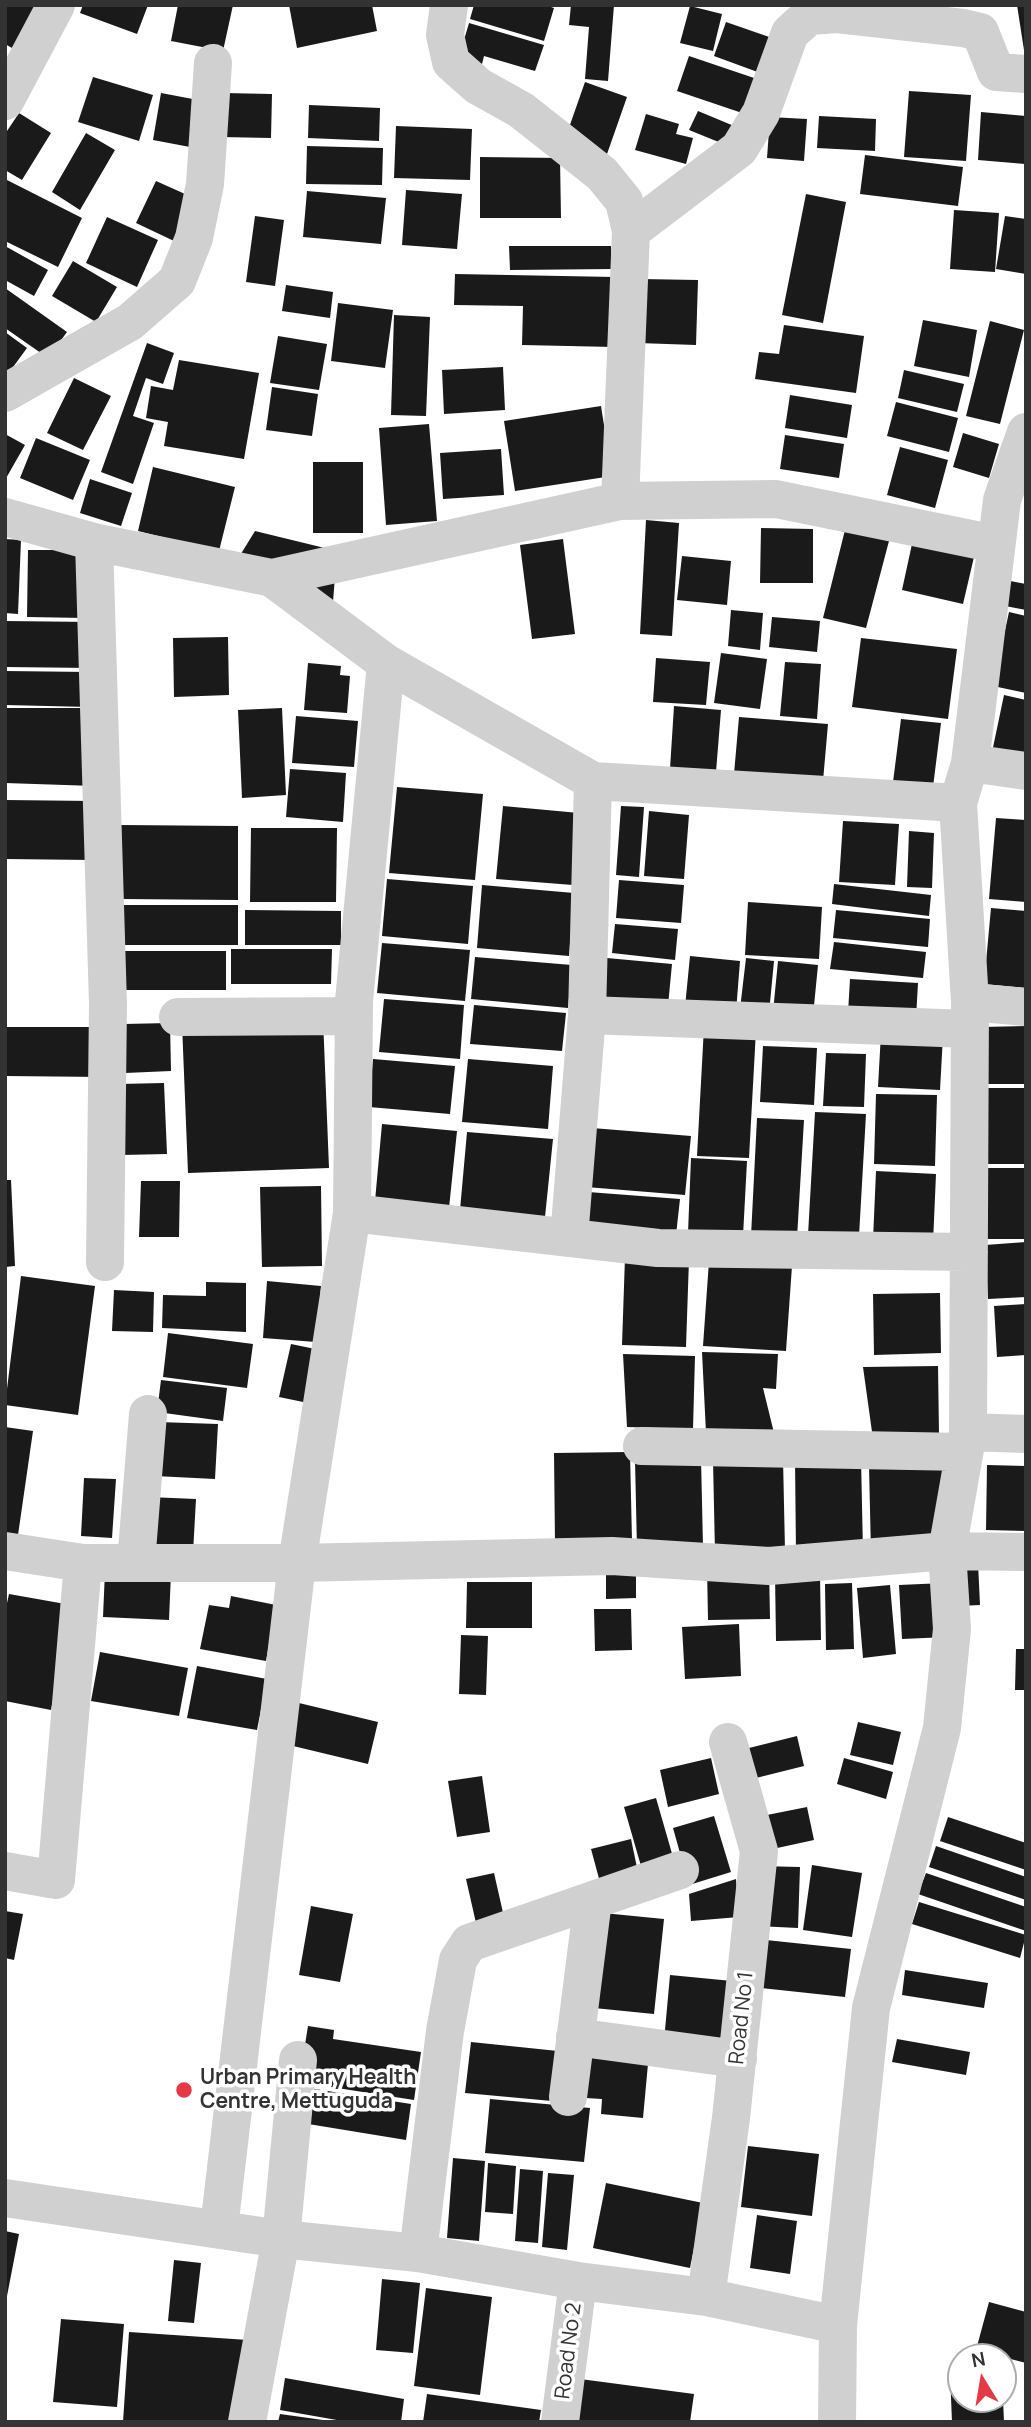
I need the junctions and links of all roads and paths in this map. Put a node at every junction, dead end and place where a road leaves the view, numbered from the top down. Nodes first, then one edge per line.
1 (56, 5) edge
2 (449, 5) edge
3 (213, 64) dead end
4 (1026, 74) edge
5 (5, 101) edge
6 (631, 231) junction
7 (5, 393) edge
8 (1026, 432) edge
9 (620, 501) junction
10 (1014, 503) edge
11 (5, 517) edge
12 (94, 542) junction
13 (996, 544) junction
14 (272, 578) junction
15 (386, 663) junction
16 (970, 764) junction
17 (1026, 771) edge
18 (593, 781) junction
19 (958, 803) junction
20 (1026, 1007) edge
21 (586, 1014) junction
22 (969, 1015) junction
23 (342, 1016) junction
24 (178, 1017) dead end
25 (334, 1172) dead end
26 (352, 1213) junction
27 (569, 1238) junction
28 (969, 1252) junction
29 (105, 1262) dead end
30 (148, 1414) dead end
31 (1026, 1434) edge
32 (966, 1442) junction
33 (642, 1446) dead end
34 (5, 1551) edge
35 (947, 1551) junction
36 (1026, 1552) edge
37 (83, 1563) junction
38 (136, 1563) junction
39 (297, 1563) junction
40 (728, 1742) dead end
41 (680, 1870) dead end
42 (5, 1871) edge
43 (593, 1900) junction
44 (575, 2037) junction
45 (738, 2059) junction
46 (298, 2060) dead end
47 (568, 2097) dead end
48 (5, 2199) edge
49 (219, 2228) junction
50 (281, 2239) junction
51 (418, 2253) junction
52 (578, 2281) junction
53 (706, 2297) junction
54 (838, 2325) junction
55 (247, 2422) edge
56 (561, 2422) edge
57 (837, 2422) edge

1 - 5 street
2 - 6 street
3 - 7 street
4 - 6 street
6 - 9 street
8 - 10 street
9 - 13 street
9 - 14 street
10 - 13 street
11 - 12 street
12 - 14 street
12 - 29 street
13 - 16 street
14 - 15 street
15 - 18 street
15 - 23 street
16 - 17 street
16 - 19 street
18 - 19 street
18 - 21 street
19 - 22 street
20 - 22 street
21 - 22 street
21 - 27 street
22 - 28 street
23 - 24 street
23 - 25 street
23 - 26 street
26 - 27 street
26 - 39 street
27 - 28 street
28 - 32 street
30 - 38 street
31 - 32 street
32 - 33 street
32 - 35 street
34 - 37 street
35 - 36 street
35 - 39 street
35 - 54 street
37 - 38 street
37 - 42 street
38 - 39 street
39 - 49 street
40 - 45 street, Road No 1
41 - 43 street
43 - 44 street
43 - 51 street
44 - 45 street
44 - 47 street
45 - 53 street, Road No 1
46 - 50 street
48 - 49 street
49 - 50 street
50 - 51 street
50 - 55 street
51 - 52 street
52 - 53 street
52 - 56 street, Road No 2
53 - 54 street
54 - 57 street

